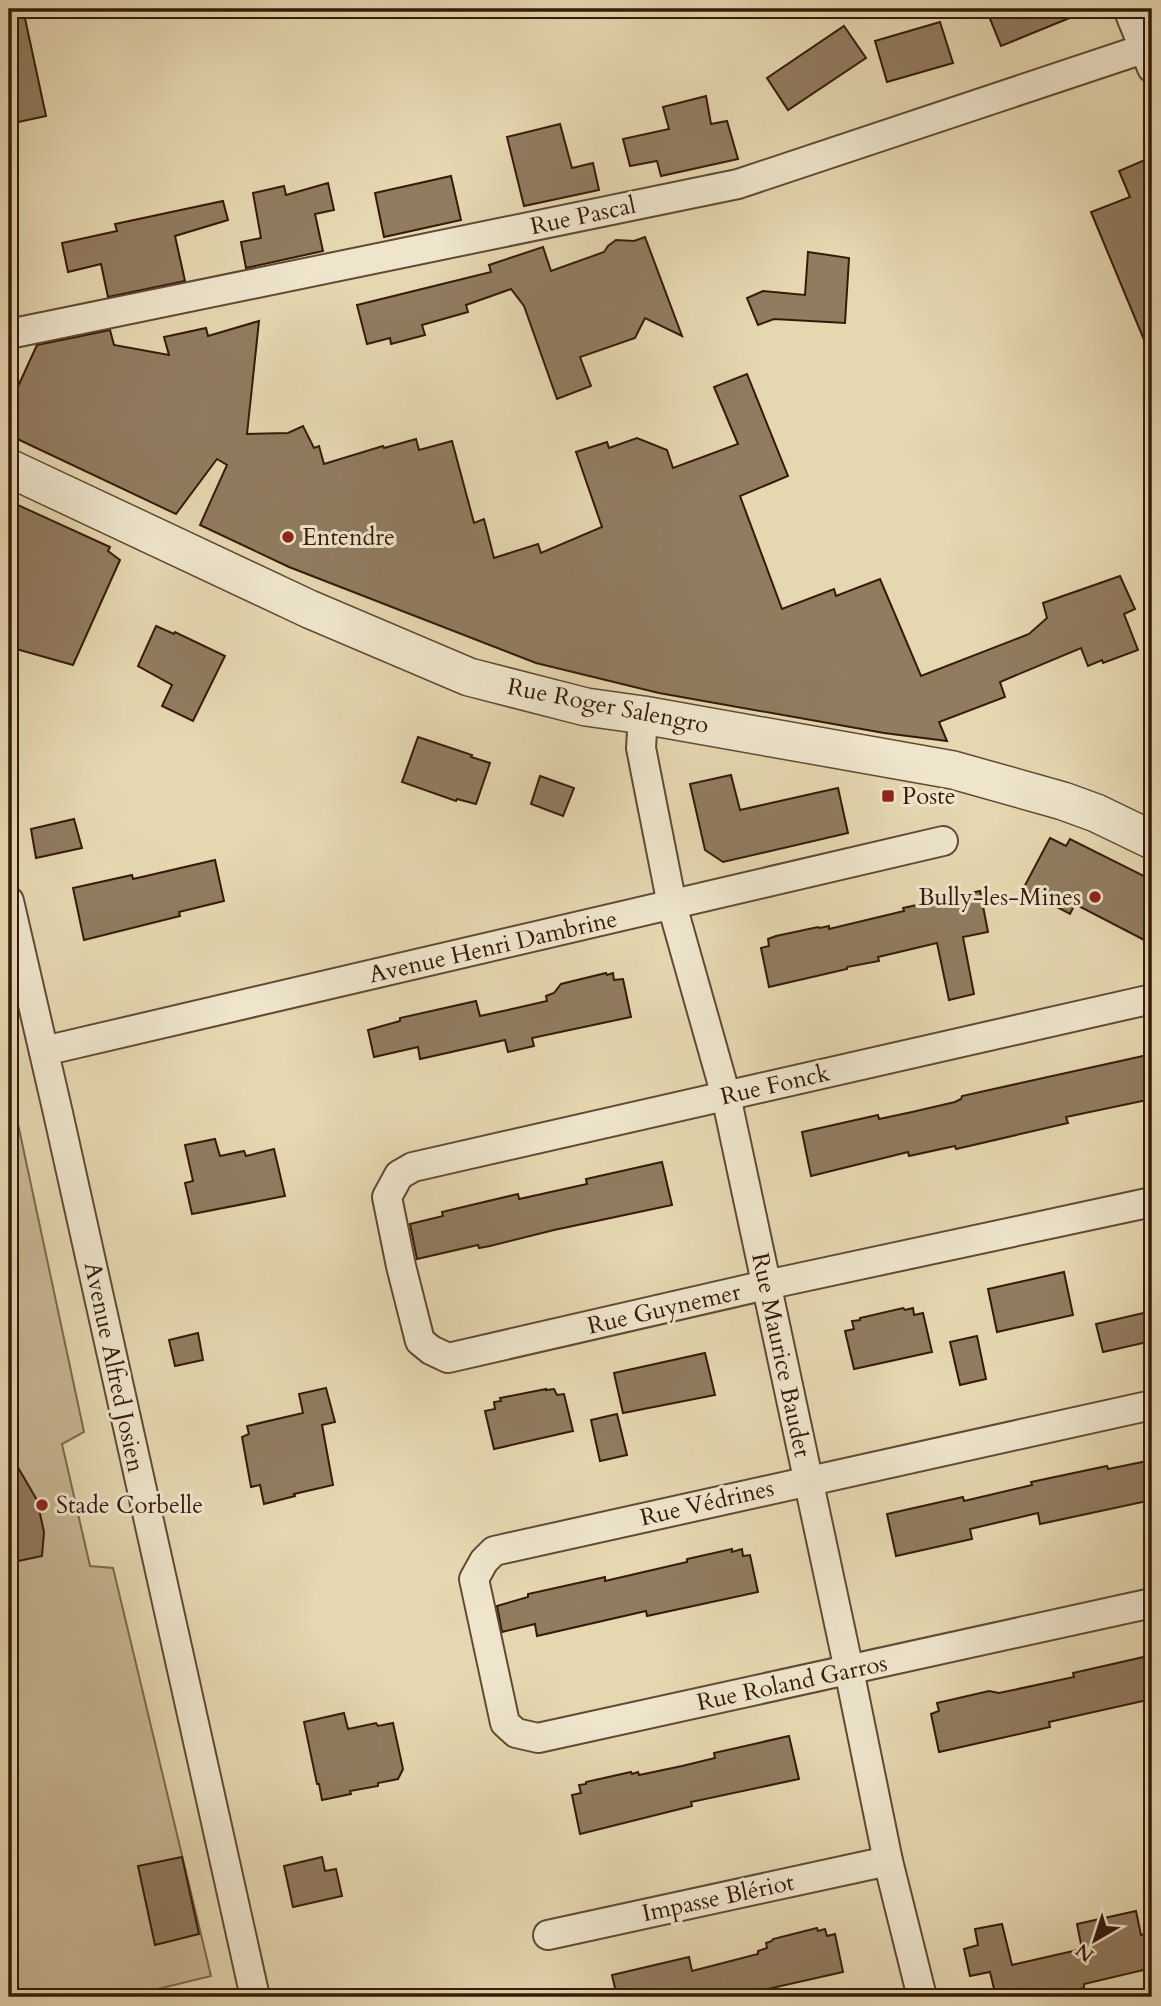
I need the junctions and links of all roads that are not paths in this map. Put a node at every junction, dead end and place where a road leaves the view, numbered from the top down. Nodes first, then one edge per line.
1 (1128, 9) edge
2 (1150, 54) edge
3 (9, 334) edge
4 (9, 468) edge
5 (643, 715) junction
6 (1152, 840) edge
7 (943, 841) dead end
8 (9, 901) edge
9 (672, 905) junction
10 (1152, 999) edge
11 (44, 1051) junction
12 (726, 1096) junction
13 (399, 1175) joint
14 (1152, 1202) edge
15 (766, 1285) junction
16 (1152, 1405) edge
17 (808, 1480) junction
18 (1152, 1603) edge
19 (489, 1654) joint
20 (849, 1670) junction
21 (888, 1861) junction
22 (548, 1935) dead end
23 (255, 1997) edge
24 (922, 1997) edge

1 - 2 street
2 - 3 street, Rue Pascal
4 - 5 street, Rue Roger Salengro
5 - 6 street, Rue Roger Salengro
5 - 9 street, Rue Maurice Baudet
7 - 9 street, Avenue Henri Dambrine
8 - 11 street, Avenue Alfred Josien
9 - 11 street, Avenue Henri Dambrine
9 - 12 street, Rue Maurice Baudet
10 - 12 street, Rue Fonck
11 - 23 street, Avenue Alfred Josien
12 - 13 street, Rue Fonck
12 - 15 street, Rue Maurice Baudet
13 - 15 street, Rue Guynemer
14 - 15 street, Rue Guynemer
15 - 17 street, Rue Maurice Baudet
16 - 17 street, Rue Védrines
17 - 19 street, Rue Védrines
17 - 20 street, Rue Maurice Baudet
18 - 20 street, Rue Roland Garros
19 - 20 street, Rue Roland Garros
20 - 21 street, Rue Maurice Baudet
21 - 22 street, Impasse Blériot
21 - 24 street, Rue Maurice Baudet

